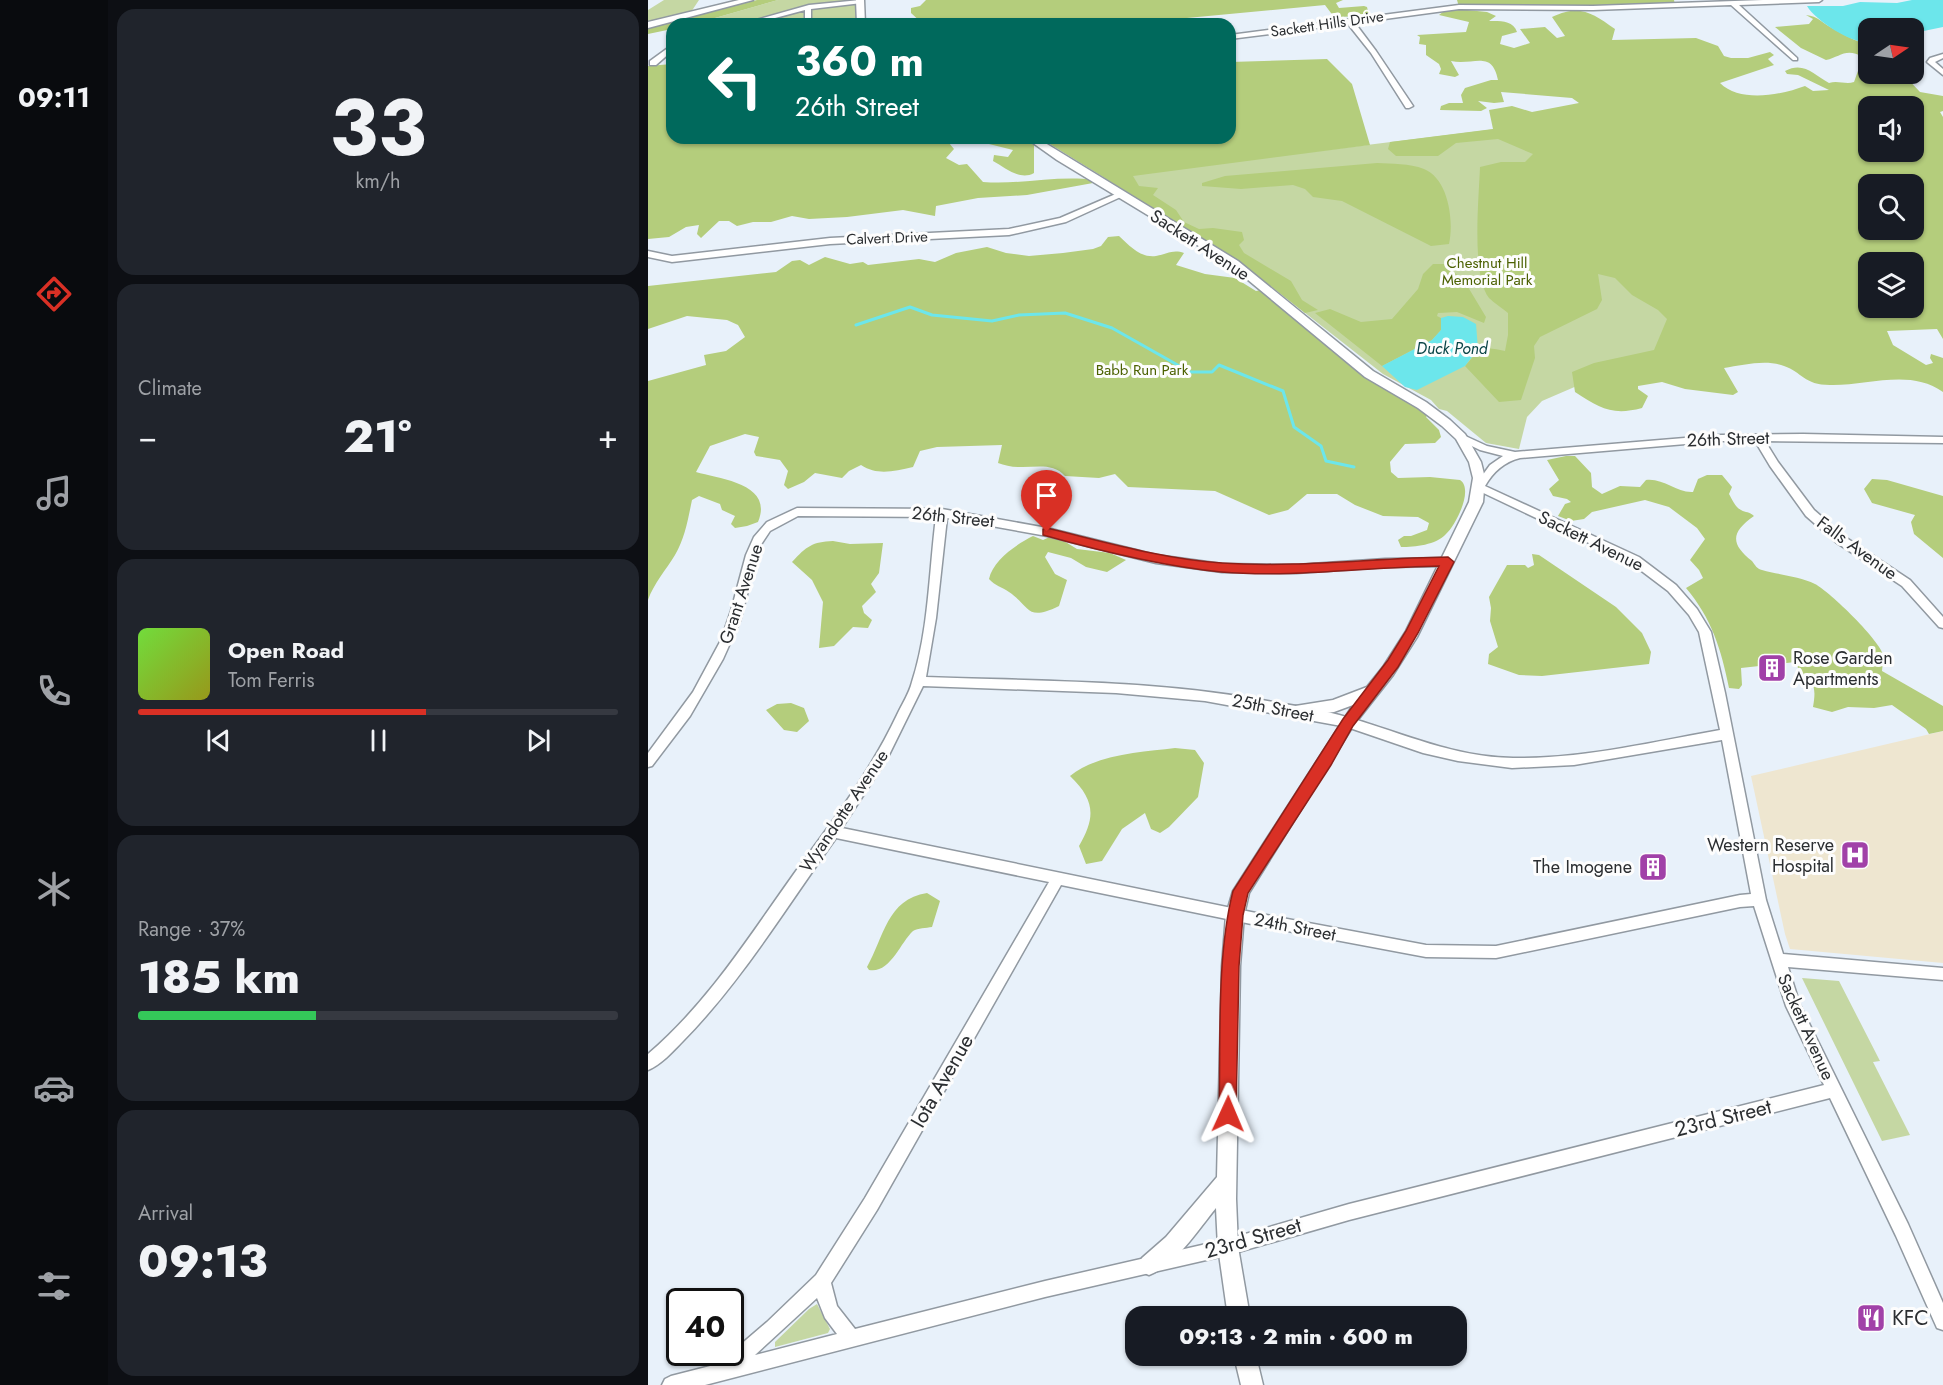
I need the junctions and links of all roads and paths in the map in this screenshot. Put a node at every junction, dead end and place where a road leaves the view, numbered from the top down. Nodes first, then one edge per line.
1 (749, 0) edge
2 (1819, 0) edge
3 (860, 1) edge
4 (1733, 3) junction
5 (808, 8) junction
6 (676, 18) edge
7 (769, 18) edge
8 (808, 18) edge
9 (861, 18) edge
10 (666, 21) edge
11 (1350, 21) junction
12 (648, 25) edge
13 (1236, 36) edge
14 (666, 52) edge
15 (1943, 56) edge
16 (1795, 59) dead end
17 (653, 63) dead end
18 (1943, 73) edge
19 (1409, 106) dead end
20 (1040, 144) edge
21 (1121, 195) junction
22 (648, 254) edge
23 (1461, 437) junction
24 (1758, 437) junction
25 (1943, 440) edge
26 (1513, 455) junction
27 (1479, 487) junction
28 (813, 511) joint
29 (942, 513) junction
30 (1448, 562) junction
31 (1943, 624) edge
32 (919, 681) junction
33 (1372, 691) junction
34 (1294, 711) junction
35 (1348, 722) junction
36 (1726, 734) junction
37 (648, 762) edge
38 (834, 832) junction
39 (1058, 878) junction
40 (1759, 900) junction
41 (1235, 915) junction
42 (1777, 960) junction
43 (1943, 974) edge
44 (648, 1063) edge
45 (1834, 1090) junction
46 (1226, 1181) junction
47 (1228, 1247) junction
48 (1149, 1265) junction
49 (822, 1281) junction
50 (1237, 1306) edge
51 (1943, 1322) edge
52 (852, 1338) junction
53 (1247, 1366) edge
54 (722, 1372) junction
55 (671, 1385) edge
56 (1252, 1385) edge

1 - 6 street
2 - 4 street, Sackett Hills Drive
3 - 5 street
3 - 9 street
4 - 11 street, Sackett Hills Drive
4 - 16 street
5 - 7 street
5 - 8 street
10 - 12 street
11 - 13 street, Sackett Hills Drive
11 - 19 street
14 - 17 street
15 - 18 street
20 - 21 street, Sackett Avenue
21 - 22 street, Calvert Drive
21 - 23 street, Sackett Avenue
23 - 26 street, 26th Street
23 - 27 street, Sackett Avenue
24 - 25 street, 26th Street
24 - 26 street, 26th Street
24 - 31 street, Falls Avenue
26 - 27 street
27 - 30 street
27 - 36 street, Sackett Avenue
28 - 29 street, 26th Street
28 - 37 street, Grant Avenue
29 - 30 street, 26th Street
29 - 32 street, Wyandotte Avenue
30 - 33 street
32 - 34 street, 25th Street
32 - 38 street, Wyandotte Avenue
33 - 34 street
33 - 35 street
34 - 35 street, 25th Street
35 - 36 street, 25th Street
35 - 41 street
36 - 40 street, Sackett Avenue
38 - 39 street, 24th Street
38 - 44 street, Wyandotte Avenue
39 - 41 street, 24th Street
39 - 49 street, Iota Avenue
40 - 41 street, 24th Street
40 - 42 street, Sackett Avenue
41 - 46 street
42 - 43 street
42 - 45 street, Sackett Avenue
45 - 47 street, 23rd Street
45 - 51 street, Sackett Avenue
46 - 47 street
46 - 48 street
47 - 48 street, 23rd Street
47 - 50 street
48 - 52 street, 23rd Street
49 - 52 street
49 - 54 street, Iota Avenue
52 - 54 street, 23rd Street
53 - 56 street
54 - 55 street, 23rd Street

